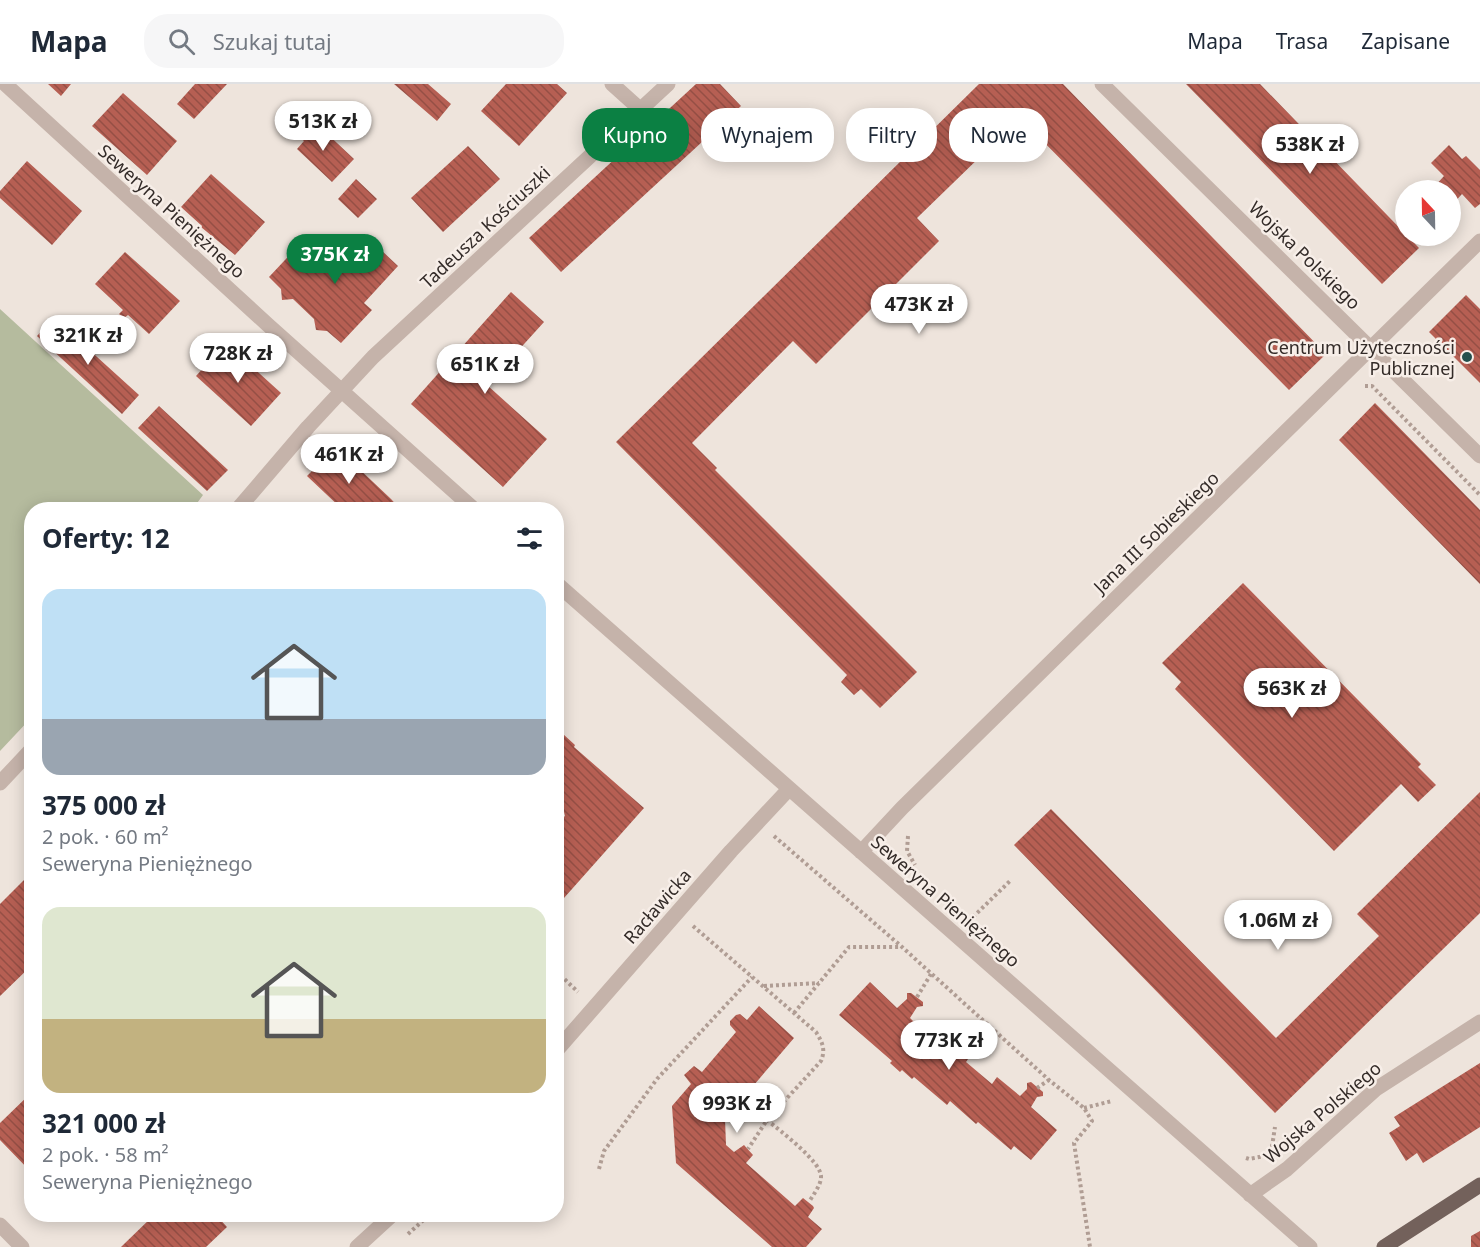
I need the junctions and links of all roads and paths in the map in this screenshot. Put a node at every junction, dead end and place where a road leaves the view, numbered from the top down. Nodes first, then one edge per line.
1 (5, 84) edge
2 (612, 84) edge
3 (668, 84) edge
4 (1102, 84) edge
5 (639, 108) edge
6 (643, 108) edge
7 (585, 162) edge
8 (1480, 242) edge
9 (1372, 348) junction
10 (1359, 386) dead end
11 (342, 391) junction
12 (1480, 456) edge
13 (1480, 495) edge
14 (244, 502) edge
15 (466, 502) edge
16 (564, 590) edge
17 (24, 758) edge
18 (0, 783) edge
19 (789, 789) junction
20 (909, 833) dead end
21 (778, 840) dead end
22 (861, 852) junction
23 (920, 870) dead end
24 (1011, 880) dead end
25 (683, 907) junction
26 (964, 910) dead end
27 (902, 947) junction
28 (931, 974) junction
29 (752, 977) junction
30 (564, 979) edge
31 (819, 983) junction
32 (763, 986) junction
33 (582, 996) dead end
34 (917, 997) dead end
35 (794, 1013) junction
36 (1480, 1022) edge
37 (988, 1025) junction
38 (564, 1042) edge
39 (973, 1043) dead end
40 (1049, 1080) junction
41 (1037, 1088) dead end
42 (767, 1120) junction
43 (1275, 1127) dead end
44 (748, 1149) dead end
45 (1238, 1155) dead end
46 (598, 1169) dead end
47 (1480, 1185) edge
48 (1250, 1195) junction
49 (809, 1202) dead end
50 (384, 1222) edge
51 (421, 1222) edge
52 (0, 1225) edge
53 (403, 1239) dead end
54 (22, 1247) edge
55 (357, 1247) edge
56 (1090, 1247) edge
57 (1310, 1247) edge
58 (1384, 1247) edge

1 - 11 street, Seweryna Pieniężnego
2 - 5 street
3 - 6 street, Tadeusza Kościuszki
4 - 9 street, Wojska Polskiego
7 - 11 street, Tadeusza Kościuszki
8 - 9 street, Jana III Sobieskiego
9 - 12 street, Wojska Polskiego
9 - 22 street, Jana III Sobieskiego
10 - 13 path
11 - 14 street, Tadeusza Kościuszki
11 - 15 street, Seweryna Pieniężnego
16 - 19 street, Seweryna Pieniężnego
17 - 18 street
19 - 22 street, Seweryna Pieniężnego
19 - 25 street, Racławicka
20 - 23 path
21 - 27 path
22 - 48 street, Seweryna Pieniężnego
24 - 26 path
25 - 29 path
25 - 38 street, Racławicka
27 - 28 path
27 - 31 path
28 - 34 path
28 - 37 path
29 - 32 path
29 - 46 path
30 - 33 path
31 - 32 path
31 - 35 path
32 - 35 path
35 - 42 path
36 - 48 street, Wojska Polskiego
37 - 39 path
37 - 40 path
40 - 41 path
40 - 56 path
42 - 44 path
42 - 49 path
43 - 45 path
47 - 58 main road
48 - 57 street, Seweryna Pieniężnego
50 - 55 street
51 - 53 path
52 - 54 street

